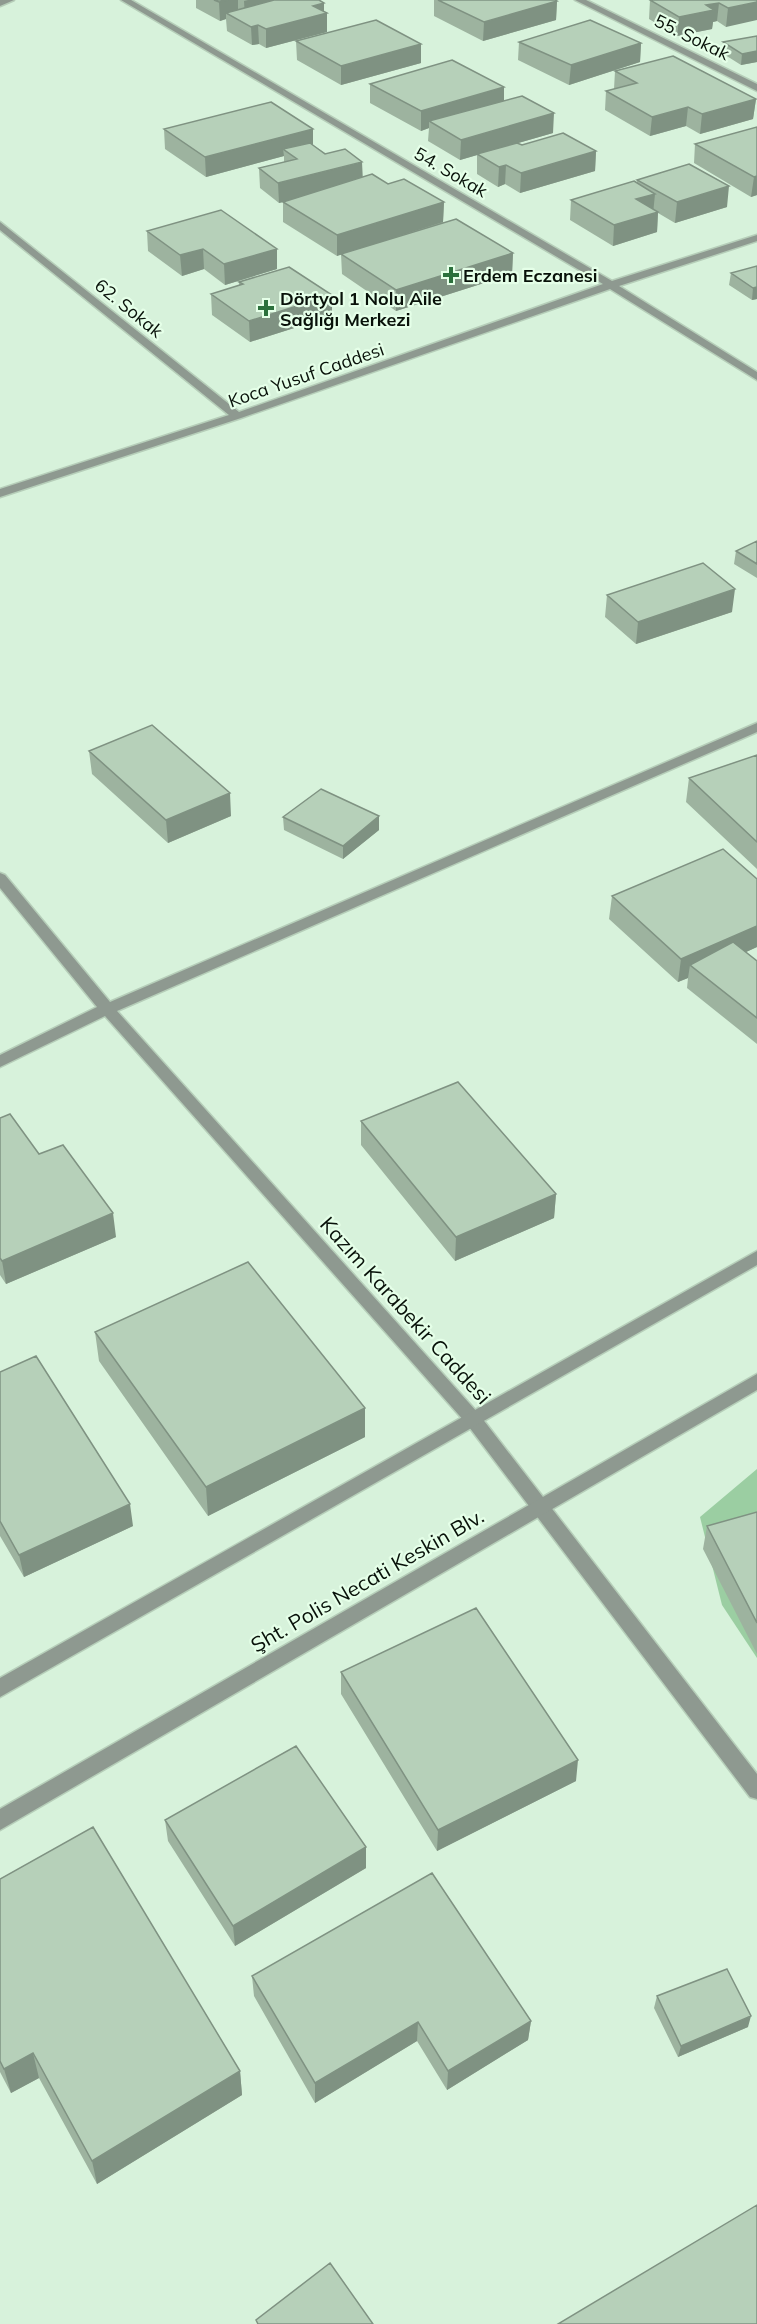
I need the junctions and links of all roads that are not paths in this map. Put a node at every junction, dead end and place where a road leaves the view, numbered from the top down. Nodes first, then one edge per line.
1 (10, 0) edge
2 (125, 0) edge
3 (579, 0) edge
4 (0, 3) edge
5 (757, 88) edge
6 (0, 225) edge
7 (757, 238) edge
8 (611, 285) junction
9 (757, 377) edge
10 (237, 416) junction
11 (0, 493) edge
12 (757, 727) edge
13 (0, 878) edge
14 (107, 1010) junction
15 (0, 1062) edge
16 (757, 1257) edge
17 (757, 1381) edge
18 (472, 1418) junction
19 (541, 1508) junction
20 (0, 1688) edge
21 (757, 1790) edge
22 (0, 1820) edge

1 - 4 street
2 - 8 street, 54. Sokak
3 - 5 street, 55. Sokak
6 - 10 street, 62. Sokak
7 - 8 street, Koca Yusuf Caddesi
8 - 9 street, 54. Sokak
8 - 10 street, Koca Yusuf Caddesi
10 - 11 street, Koca Yusuf Caddesi
12 - 14 street
13 - 14 street, Kazım Karabekir Caddesi
14 - 15 street
14 - 18 street, Kazım Karabekir Caddesi
16 - 18 street
17 - 19 street, Şht. Polis Necati Keskin Blv.
18 - 19 street, Kazım Karabekir Caddesi
18 - 20 street
19 - 21 street, Kazım Karabekir Caddesi
19 - 22 street, Şht. Polis Necati Keskin Blv.

